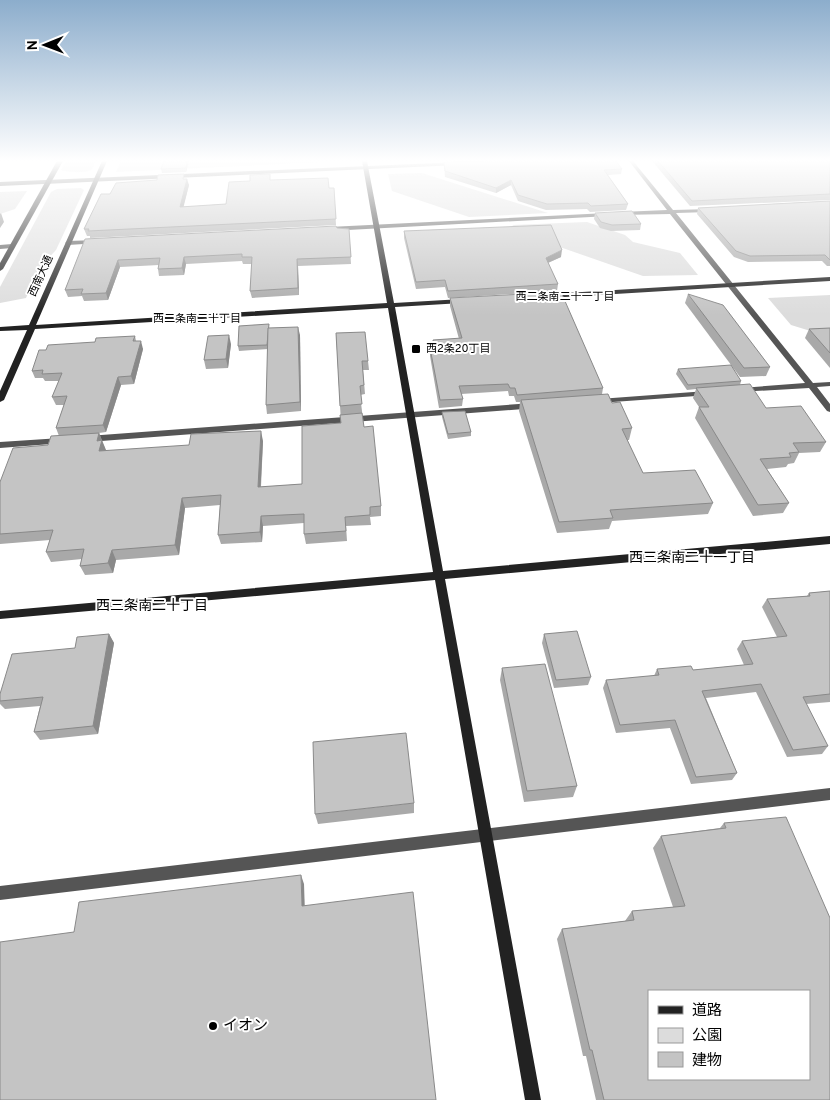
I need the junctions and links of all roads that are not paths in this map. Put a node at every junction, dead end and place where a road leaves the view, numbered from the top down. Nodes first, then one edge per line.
1 (31, 212) edge
2 (81, 212) edge
3 (374, 212) edge
4 (664, 212) edge
5 (671, 212) edge
6 (377, 227) junction
7 (318, 230) edge
8 (106, 241) edge
9 (68, 243) junction
10 (12, 246) junction
11 (0, 247) edge
12 (0, 269) edge
13 (830, 280) edge
14 (730, 285) junction
15 (539, 296) edge
16 (472, 300) edge
17 (391, 305) junction
18 (31, 327) junction
19 (0, 329) edge
20 (830, 384) edge
21 (812, 385) junction
22 (733, 391) edge
23 (713, 392) edge
24 (0, 400) edge
25 (586, 402) edge
26 (546, 405) edge
27 (830, 408) edge
28 (408, 414) junction
29 (69, 440) edge
30 (78, 440) edge
31 (0, 445) edge
32 (830, 540) edge
33 (440, 575) junction
34 (0, 615) edge
35 (830, 794) edge
36 (486, 833) junction
37 (0, 893) edge
38 (533, 1100) edge

1 - 10 street
2 - 9 street, 西南大通
3 - 6 street
4 - 6 street
5 - 14 street
6 - 7 street
6 - 17 street
8 - 9 street
9 - 18 street, 西南大通
10 - 11 street
10 - 12 street
13 - 14 street
14 - 15 street
14 - 21 street
16 - 17 street
17 - 18 street
17 - 28 street
18 - 19 street
18 - 24 street, 西南大通
20 - 21 street
21 - 22 street
21 - 27 street
23 - 25 street
26 - 28 street
28 - 30 street
28 - 33 street
29 - 31 street
32 - 33 street
33 - 34 street
33 - 36 street
35 - 36 street
36 - 37 street
36 - 38 street

